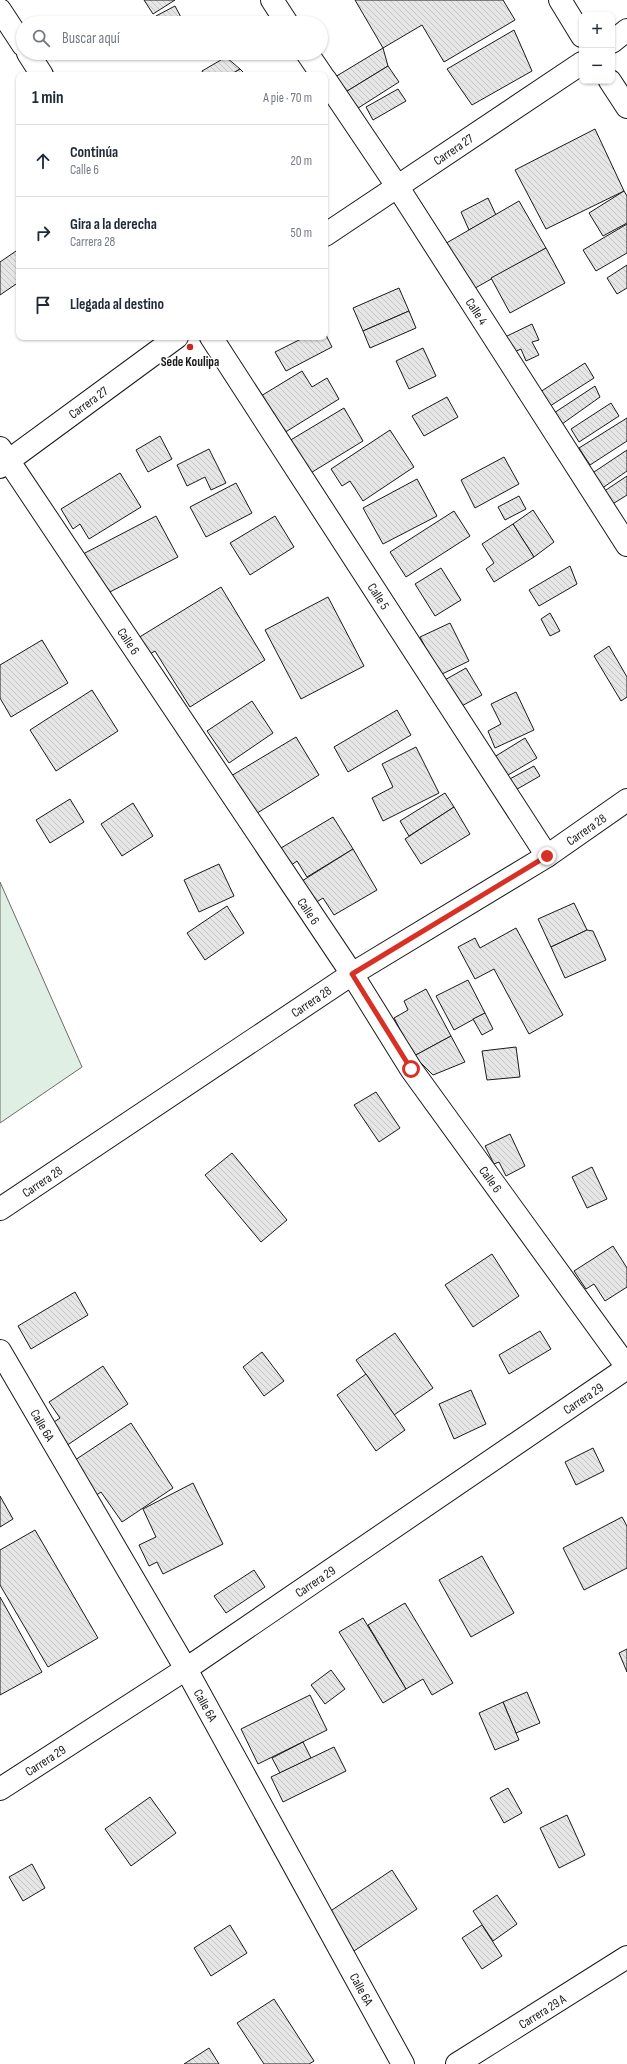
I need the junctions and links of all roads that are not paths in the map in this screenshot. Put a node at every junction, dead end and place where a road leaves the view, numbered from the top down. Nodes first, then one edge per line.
1 (272, 0) edge
2 (560, 0) edge
3 (0, 10) edge
4 (282, 16) edge
5 (627, 30) edge
6 (579, 31) edge
7 (16, 35) edge
8 (615, 40) edge
9 (32, 60) edge
10 (312, 60) edge
11 (579, 65) edge
12 (40, 72) edge
13 (320, 72) edge
14 (328, 83) edge
15 (612, 84) edge
16 (627, 107) edge
17 (397, 186) junction
18 (328, 233) edge
19 (173, 340) edge
20 (213, 340) edge
21 (3, 459) edge
22 (627, 545) edge
23 (627, 800) edge
24 (547, 856) junction
25 (352, 974) junction
26 (0, 1209) edge
27 (0, 1351) edge
28 (627, 1367) edge
29 (186, 1669) junction
30 (0, 1789) edge
31 (627, 1957) edge
32 (403, 2064) edge
33 (457, 2064) edge

1 - 4 street
2 - 6 street
3 - 7 street
5 - 8 street
9 - 12 street
10 - 13 street
11 - 17 street, Carrera 27
14 - 17 street, Calle 4
15 - 16 street
17 - 18 street, Carrera 27
17 - 22 street, Calle 4
19 - 21 street, Carrera 27
20 - 24 street, Calle 5
21 - 25 street, Calle 6
23 - 24 street, Carrera 28
24 - 25 street, Carrera 28
25 - 26 street, Carrera 28
25 - 28 street, Calle 6
27 - 29 street, Calle 6A
28 - 29 street, Carrera 29
29 - 30 street, Carrera 29
29 - 32 street, Calle 6A
31 - 33 street, Carrera 29 A

